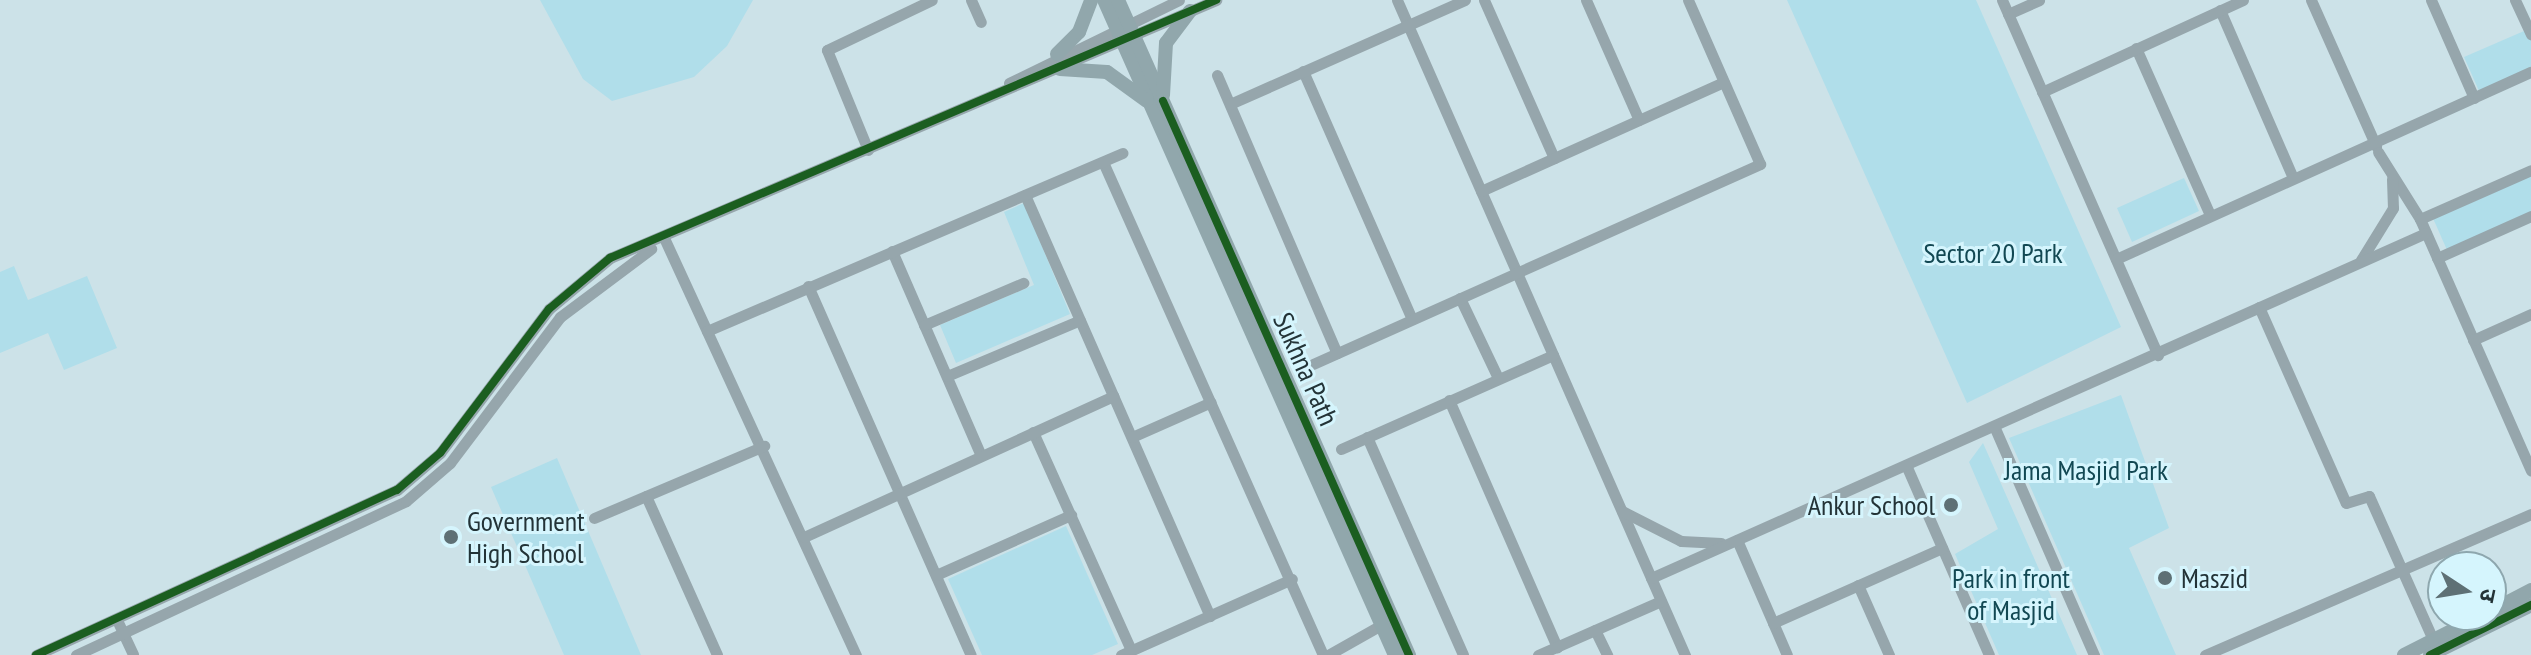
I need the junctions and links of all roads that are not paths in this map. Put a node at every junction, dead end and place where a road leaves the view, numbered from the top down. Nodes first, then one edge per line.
1 (932, 0) edge
2 (971, 0) edge
3 (1091, 0) edge
4 (1104, 0) edge
5 (1118, 0) edge
6 (1179, 0) edge
7 (1216, 0) edge
8 (1397, 0) edge
9 (1465, 0) edge
10 (1484, 0) edge
11 (1586, 0) edge
12 (1688, 0) edge
13 (2002, 0) edge
14 (2039, 0) edge
15 (2243, 0) edge
16 (2311, 0) edge
17 (2431, 0) edge
18 (2515, 0) edge
19 (2220, 10) junction
20 (1190, 11) junction
21 (2008, 14) junction
22 (981, 22) dead end
23 (1408, 25) junction
24 (1125, 32) junction
25 (2531, 35) edge
26 (2136, 48) junction
27 (1057, 54) junction
28 (1060, 69) junction
29 (1303, 71) junction
30 (2531, 72) edge
31 (1217, 75) dead end
32 (1724, 82) junction
33 (2042, 92) junction
34 (2474, 98) junction
35 (981, 100) junction
36 (1157, 103) junction
37 (1230, 104) junction
38 (1639, 120) junction
39 (2376, 147) junction
40 (868, 150) junction
41 (1122, 153) dead end
42 (1554, 158) junction
43 (1103, 162) junction
44 (2531, 170) edge
45 (2293, 178) junction
46 (1481, 191) junction
47 (1025, 195) junction
48 (2210, 215) junction
49 (2531, 216) edge
50 (2420, 219) junction
51 (2426, 233) junction
52 (665, 240) junction
53 (892, 251) junction
54 (2437, 258) junction
55 (2116, 259) junction
56 (2358, 264) junction
57 (1517, 273) junction
58 (1023, 283) dead end
59 (808, 286) junction
60 (1460, 298) junction
61 (2259, 307) junction
62 (2531, 314) edge
63 (1412, 319) junction
64 (1080, 320) junction
65 (924, 325) junction
66 (707, 331) junction
67 (2473, 340) junction
68 (1337, 353) junction
69 (1553, 355) junction
70 (2158, 355) junction
71 (1313, 364) dead end
72 (947, 376) junction
73 (1498, 378) junction
74 (1113, 396) junction
75 (1449, 400) junction
76 (1211, 402) junction
77 (1994, 426) junction
78 (1033, 432) junction
79 (1132, 437) junction
80 (1367, 437) junction
81 (764, 446) junction
82 (1341, 449) dead end
83 (981, 456) junction
84 (1906, 465) junction
85 (2531, 471) edge
86 (900, 493) junction
87 (646, 496) junction
88 (1622, 510) junction
89 (2531, 514) edge
90 (1071, 515) junction
91 (594, 518) dead end
92 (804, 537) junction
93 (1737, 540) junction
94 (1942, 548) junction
95 (2401, 570) junction
96 (936, 575) junction
97 (1651, 578) junction
98 (1292, 579) junction
99 (1858, 585) junction
100 (2531, 590) edge
101 (1661, 601) junction
102 (2507, 603) edge
103 (2531, 605) edge
104 (1210, 616) junction
105 (117, 620) junction
106 (1773, 623) junction
107 (1381, 625) junction
108 (1595, 630) junction
109 (2458, 631) edge
110 (124, 634) junction
111 (1557, 647) junction
112 (2431, 648) edge
113 (1126, 653) edge
114 (36, 655) edge
115 (76, 655) edge
116 (133, 655) edge
117 (717, 655) edge
118 (856, 655) edge
119 (971, 655) edge
120 (1326, 655) edge
121 (1395, 655) edge
122 (1409, 655) edge
123 (1463, 655) edge
124 (1538, 655) edge
125 (1607, 655) edge
126 (1685, 655) edge
127 (1787, 655) edge
128 (1889, 655) edge
129 (1989, 655) edge
130 (2094, 655) edge
131 (2205, 655) edge
132 (2404, 655) edge

1 - 40 street
2 - 22 street
3 - 27 main road
4 - 24 main road, Sukhna Path
5 - 24 main road, Sukhna Path
6 - 24 street
7 - 20 street
8 - 23 street
9 - 23 street
10 - 42 street
11 - 38 street
12 - 32 street
13 - 21 street
14 - 21 street
15 - 19 street
16 - 39 street
17 - 34 street
18 - 25 street
19 - 26 street
19 - 45 street
20 - 24 street
20 - 36 main road
21 - 33 street
23 - 29 street
23 - 46 street
24 - 27 street
24 - 28 street
24 - 36 main road, Sukhna Path
26 - 33 street
26 - 48 street
27 - 35 street
28 - 35 street
28 - 36 main road
29 - 37 street
29 - 63 street
30 - 34 street
31 - 37 street
32 - 38 street
32 - 57 street
33 - 55 street
34 - 39 street
35 - 40 street
36 - 107 main road, Sukhna Path
36 - 122 main road, Sukhna Path
37 - 68 street
38 - 42 street
39 - 45 street
39 - 50 street
39 - 56 street
40 - 52 street
41 - 43 street
42 - 46 street
43 - 47 street
43 - 76 street
44 - 50 street
45 - 48 street
46 - 57 street
47 - 53 street
47 - 64 street
48 - 55 street
49 - 54 street
50 - 51 street
51 - 54 street
51 - 56 street
52 - 66 street
52 - 105 street
52 - 110 street
53 - 59 street
53 - 65 street
54 - 67 street
55 - 70 street
56 - 61 street
57 - 60 street
57 - 69 street
58 - 65 street
59 - 66 street
59 - 86 street
60 - 63 street
60 - 73 street
61 - 70 street
61 - 95 street
62 - 67 street
63 - 68 street
64 - 72 street
64 - 74 street
65 - 72 street
66 - 81 street
67 - 85 street
68 - 71 street
69 - 73 street
69 - 88 street
70 - 77 street
72 - 83 street
73 - 75 street
74 - 78 street
74 - 79 street
75 - 80 street
75 - 111 street
76 - 79 street
76 - 98 street
77 - 84 street
77 - 130 street
78 - 83 street
78 - 90 street
79 - 104 street
80 - 82 street
80 - 123 street
81 - 87 street
81 - 92 street
83 - 86 street
84 - 93 street
84 - 94 street
86 - 92 street
86 - 96 street
87 - 91 street
87 - 117 street
88 - 93 street
88 - 97 street
89 - 95 street
90 - 96 street
90 - 113 street
92 - 118 street
93 - 97 street
93 - 106 street
94 - 99 street
94 - 129 street
95 - 112 street
95 - 131 street
96 - 119 street
97 - 101 street
98 - 104 street
98 - 120 street
99 - 106 street
99 - 128 street
100 - 102 main road
101 - 108 street
101 - 126 street
103 - 112 main road
104 - 113 street
105 - 110 street
105 - 114 street
106 - 127 street
107 - 120 street
107 - 121 main road, Sukhna Path
108 - 111 street
108 - 125 street
109 - 112 main road
110 - 115 street
110 - 116 street
111 - 124 street
112 - 132 main road

